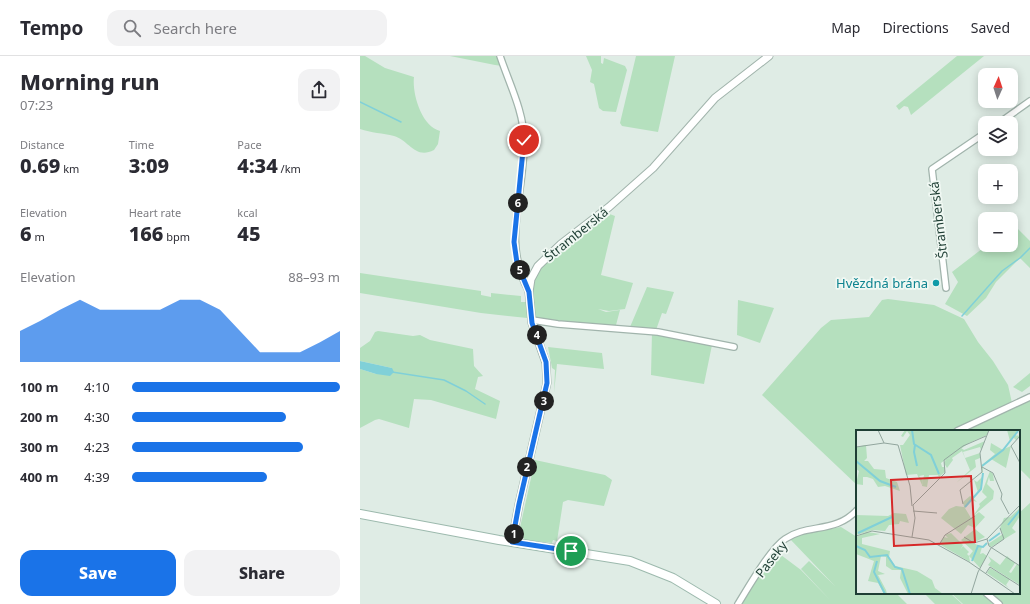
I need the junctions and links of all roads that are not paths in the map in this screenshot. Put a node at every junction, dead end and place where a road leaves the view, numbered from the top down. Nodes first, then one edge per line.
1 (500, 56) edge
2 (769, 56) edge
3 (1030, 101) edge
4 (1009, 116) edge
5 (978, 138) edge
6 (946, 288) dead end
7 (529, 292) junction
8 (532, 320) junction
9 (734, 348) dead end
10 (1030, 397) edge
11 (959, 430) edge
12 (856, 511) edge
13 (360, 514) edge
14 (512, 542) junction
15 (987, 594) edge
16 (716, 604) edge
17 (738, 604) edge
18 (999, 604) edge

1 - 7 street
2 - 7 street, Štramberská
3 - 4 street
5 - 6 street, Štramberská
7 - 8 street, Štramberská
8 - 9 street
8 - 14 street, Štramberská
10 - 11 street
12 - 17 street, Paseky
13 - 14 main road
14 - 16 main road
15 - 18 street

